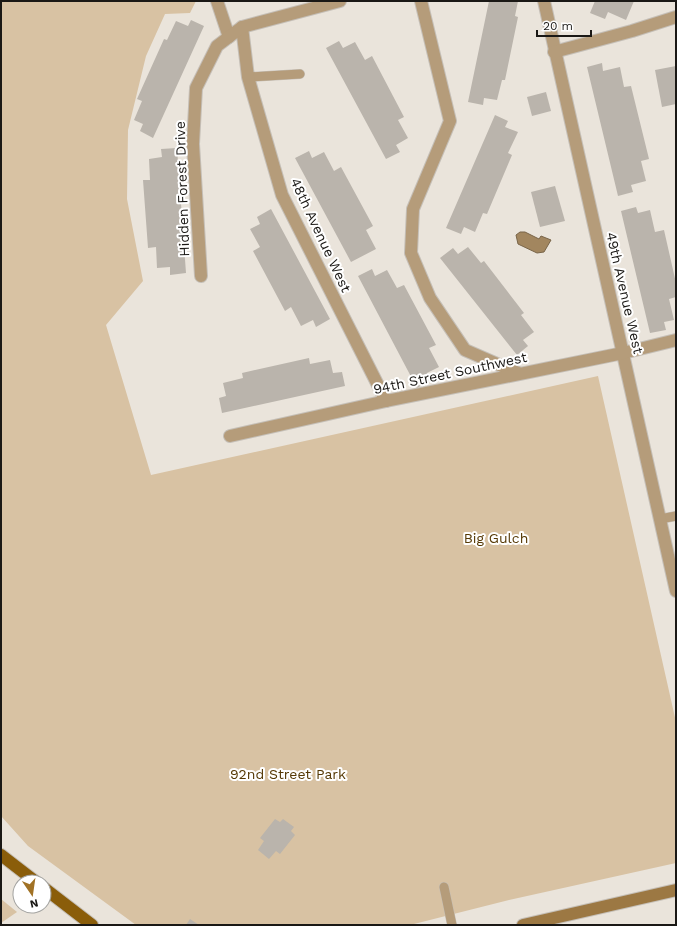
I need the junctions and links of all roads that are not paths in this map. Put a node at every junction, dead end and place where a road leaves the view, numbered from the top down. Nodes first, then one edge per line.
1 (217, 1) edge
2 (340, 1) edge
3 (421, 1) edge
4 (544, 1) edge
5 (676, 17) edge
6 (242, 27) junction
7 (229, 37) junction
8 (554, 52) junction
9 (300, 74) dead end
10 (248, 77) junction
11 (200, 276) dead end
12 (676, 340) edge
13 (624, 353) junction
14 (518, 373) junction
15 (386, 401) junction
16 (230, 436) dead end
17 (676, 516) edge
18 (660, 519) junction
19 (676, 591) edge
20 (1, 855) edge
21 (26, 874) edge
22 (444, 887) dead end
23 (676, 890) edge
24 (52, 894) edge
25 (92, 925) edge
26 (452, 925) edge
27 (523, 925) edge

1 - 7 street
2 - 6 street, Hidden Forest Drive
3 - 14 street
4 - 8 street, 49th Avenue West
5 - 8 street
6 - 7 street, Hidden Forest Drive
6 - 10 street, 48th Avenue West
7 - 11 street, Hidden Forest Drive
8 - 13 street, 49th Avenue West
9 - 10 lane
10 - 15 street, 48th Avenue West
12 - 13 street, 94th Street Southwest
13 - 14 street, 94th Street Southwest
13 - 18 street, 49th Avenue West
14 - 15 street, 94th Street Southwest
15 - 16 street, 94th Street Southwest
17 - 18 lane
18 - 19 street, 49th Avenue West
20 - 21 main road
22 - 26 lane
23 - 27 street
24 - 25 main road

